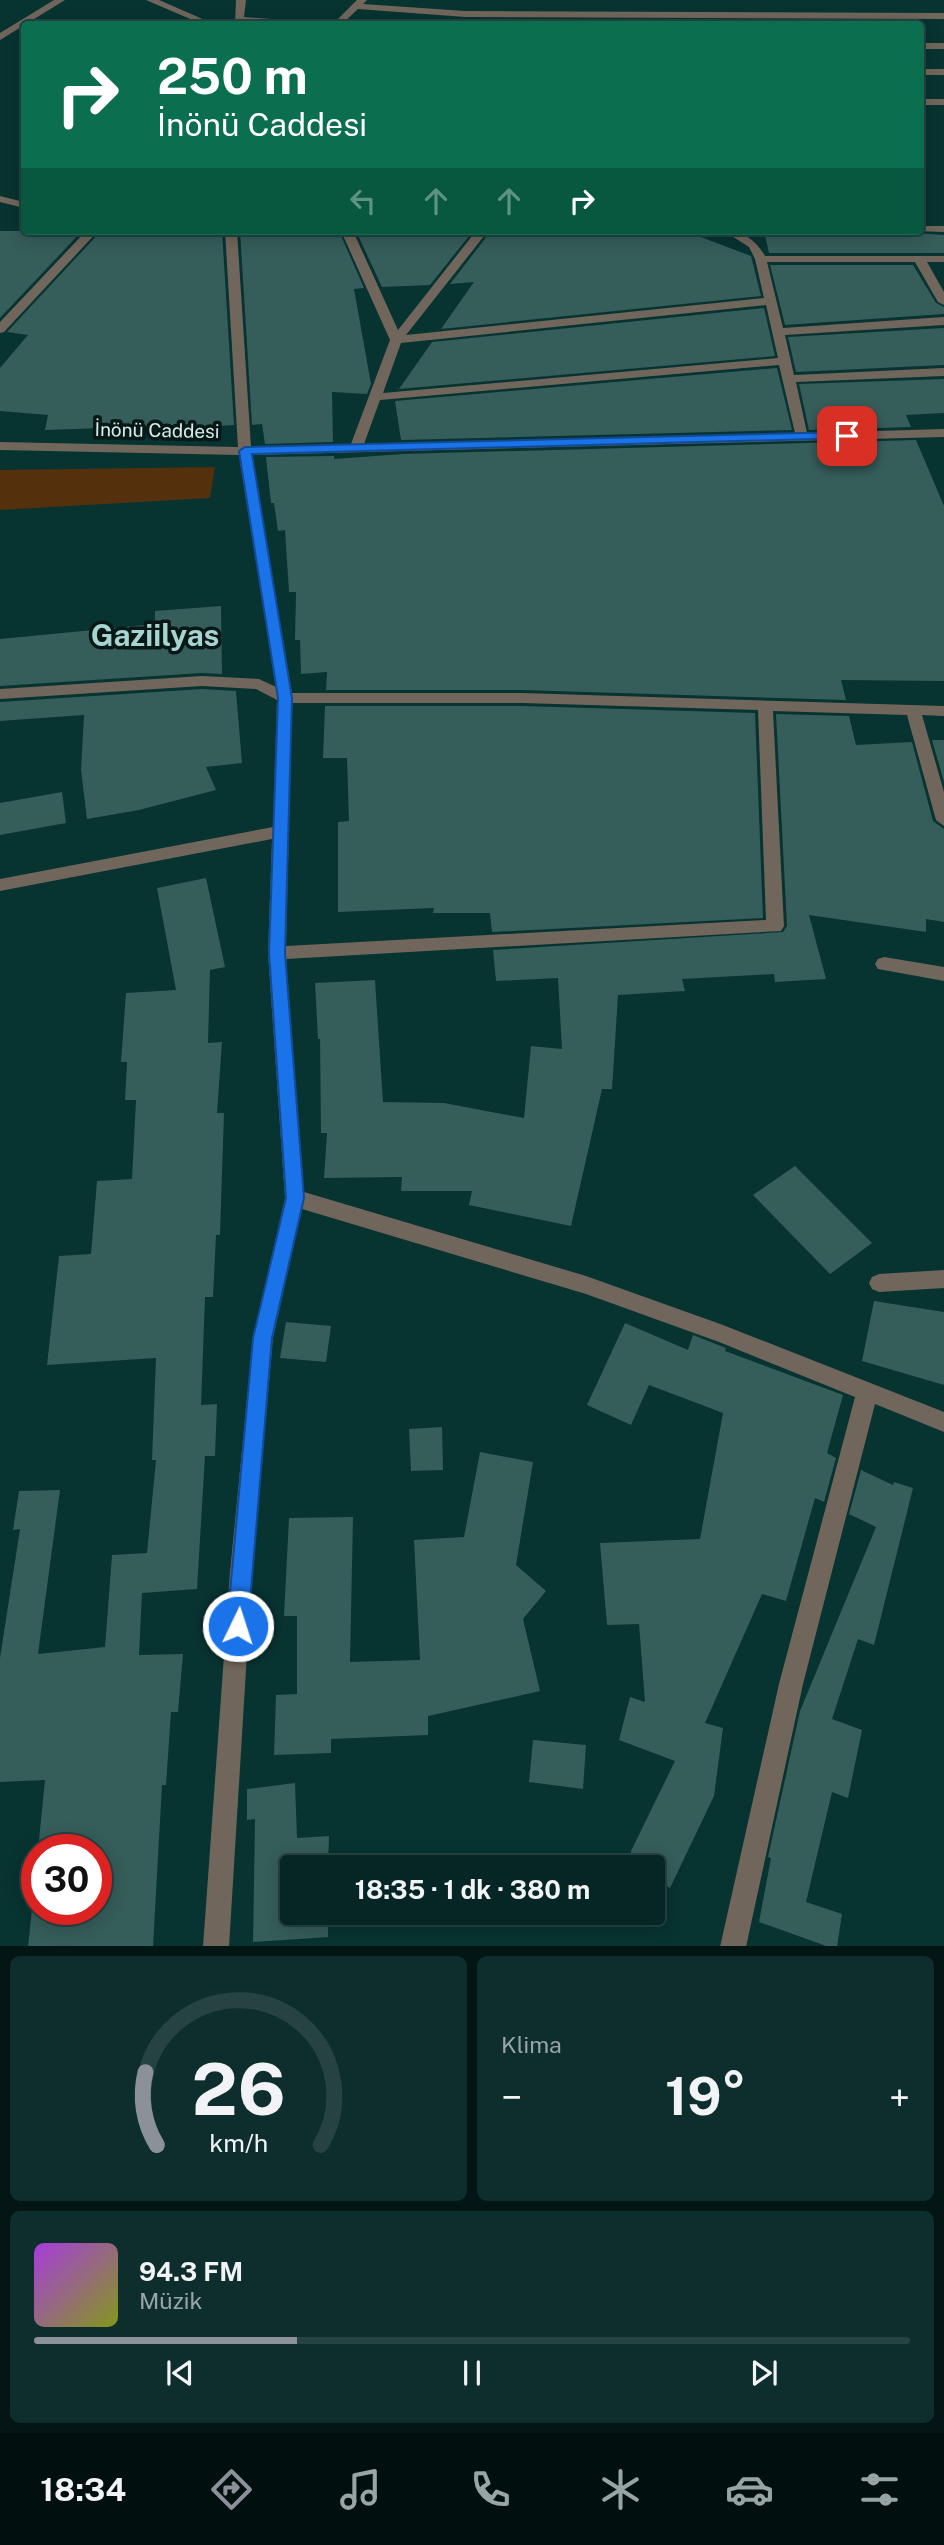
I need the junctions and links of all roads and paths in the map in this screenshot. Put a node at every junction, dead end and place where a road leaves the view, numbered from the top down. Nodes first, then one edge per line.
1 (61, 0) edge
2 (151, 0) edge
3 (242, 0) edge
4 (359, 3) edge
5 (944, 16) edge
6 (26, 21) edge
7 (202, 21) edge
8 (239, 21) edge
9 (340, 21) edge
10 (21, 24) edge
11 (0, 37) edge
12 (924, 46) edge
13 (944, 46) edge
14 (924, 72) edge
15 (944, 72) edge
16 (924, 102) edge
17 (944, 102) edge
18 (0, 200) edge
19 (21, 204) edge
20 (924, 229) edge
21 (944, 229) edge
22 (88, 235) edge
23 (231, 235) edge
24 (349, 235) edge
25 (479, 235) edge
26 (737, 235) edge
27 (761, 259) junction
28 (919, 259) junction
29 (944, 259) edge
30 (771, 301) junction
31 (944, 302) edge
32 (944, 321) edge
33 (0, 328) edge
34 (778, 332) junction
35 (396, 340) junction
36 (784, 361) junction
37 (944, 372) edge
38 (788, 379) junction
39 (375, 397) junction
40 (944, 433) edge
41 (802, 437) junction
42 (0, 446) edge
43 (356, 448) junction
44 (245, 451) junction
45 (0, 694) edge
46 (285, 698) junction
47 (765, 705) junction
48 (913, 710) junction
49 (944, 712) edge
50 (944, 820) edge
51 (282, 831) junction
52 (0, 885) edge
53 (277, 953) junction
54 (884, 964) dead end
55 (944, 974) edge
56 (295, 1198) junction
57 (944, 1279) edge
58 (879, 1283) dead end
59 (867, 1393) junction
60 (944, 1422) edge
61 (216, 1946) edge
62 (733, 1946) edge

1 - 6 street
2 - 7 street
3 - 8 street
4 - 5 street
4 - 9 street
10 - 11 street
12 - 13 street
14 - 15 street
16 - 17 street
18 - 19 street
20 - 21 street
22 - 33 street
23 - 44 street
24 - 35 street
25 - 35 street
26 - 27 street
27 - 28 street
27 - 30 street
28 - 29 street
28 - 31 street
30 - 34 street
30 - 35 street
32 - 34 street
34 - 36 street
35 - 39 street
36 - 38 street
36 - 39 street
37 - 38 street
38 - 41 street
39 - 43 street
40 - 41 street, İnönü Caddesi
41 - 43 street, İnönü Caddesi
42 - 44 street, İnönü Caddesi
43 - 44 street, İnönü Caddesi
44 - 46 street
45 - 46 street
46 - 47 street
46 - 51 street
47 - 48 street
47 - 53 street
48 - 49 street
48 - 50 street
51 - 52 street
51 - 53 street
53 - 56 street
54 - 55 street
56 - 59 street
56 - 61 street
57 - 58 street
59 - 60 street
59 - 62 street

